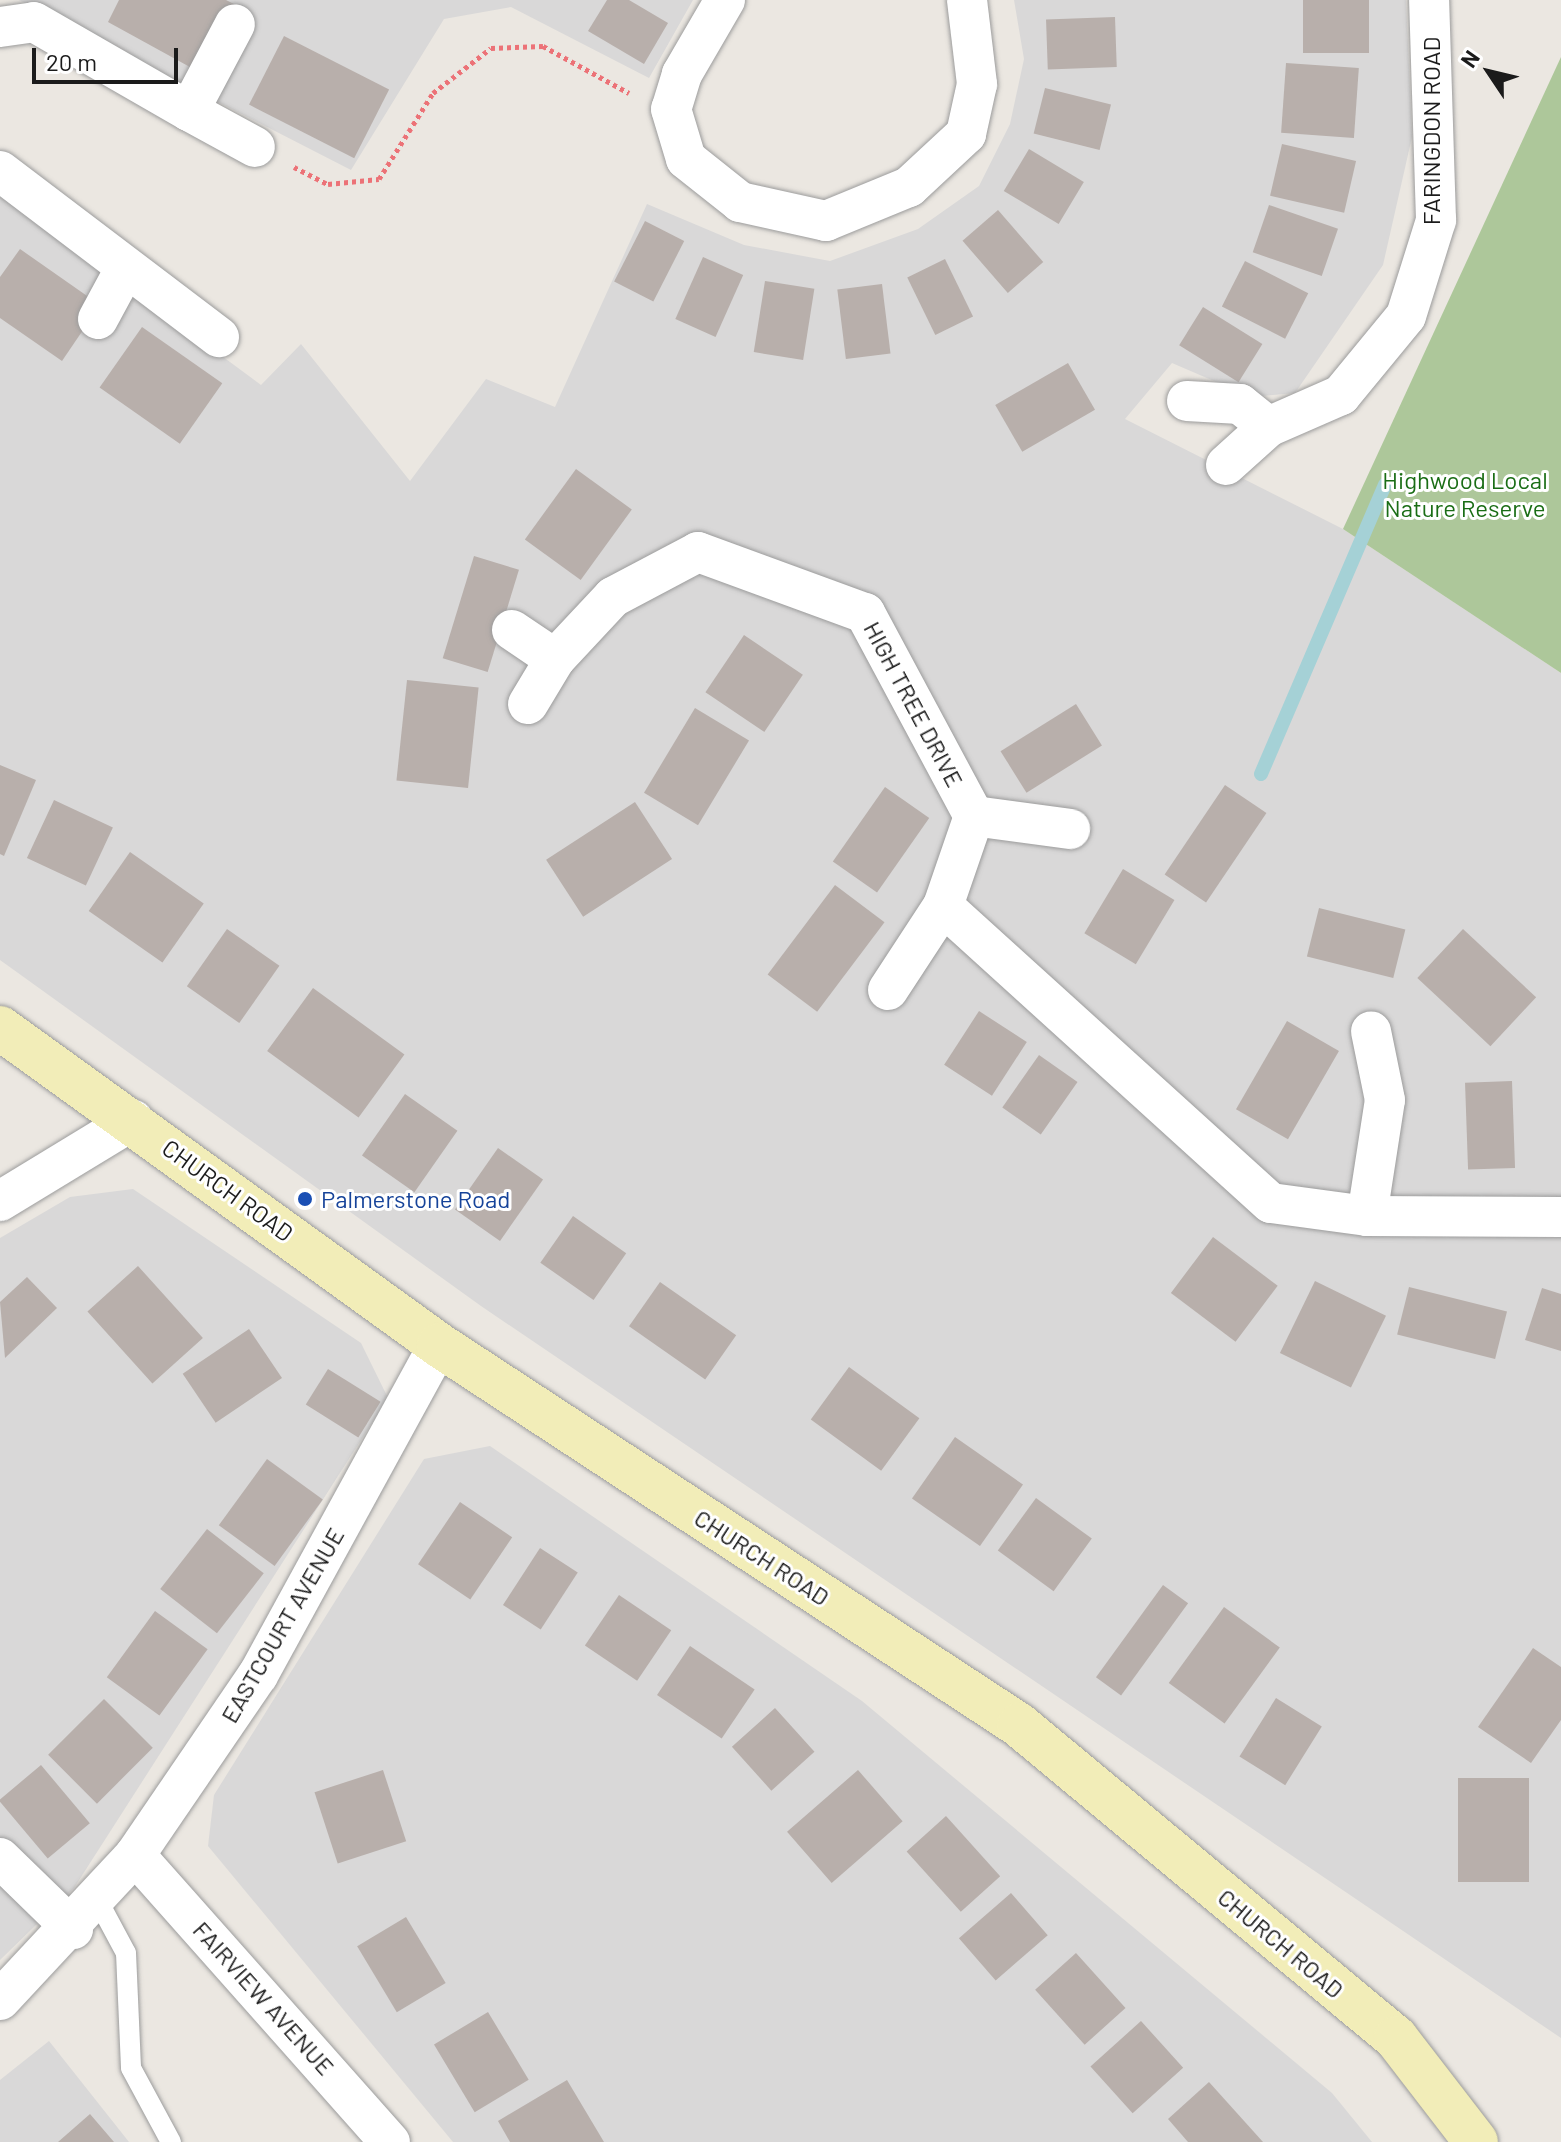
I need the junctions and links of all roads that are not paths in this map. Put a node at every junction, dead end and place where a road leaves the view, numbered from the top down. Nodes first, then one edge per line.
1 (725, 0) edge
2 (967, 0) edge
3 (1429, 0) edge
4 (235, 24) dead end
5 (0, 27) edge
6 (189, 111) junction
7 (255, 147) road end
8 (0, 171) edge
9 (125, 269) junction
10 (98, 319) dead end
11 (219, 337) dead end
12 (1187, 401) dead end
13 (1268, 427) junction
14 (1226, 465) dead end
15 (512, 630) dead end
16 (555, 659) junction
17 (528, 704) dead end
18 (974, 816) junction
19 (1070, 829) dead end
20 (943, 906) junction
21 (888, 990) dead end
22 (0, 1028) edge
23 (1371, 1031) dead end
24 (133, 1120) junction
25 (0, 1201) edge
26 (1367, 1216) junction
27 (1561, 1217) edge
28 (439, 1345) junction
29 (135, 1855) junction
30 (0, 1858) edge
31 (85, 1914) junction
32 (0, 2000) edge
33 (171, 2142) edge
34 (390, 2142) edge
35 (1476, 2142) edge

1 - 2 street
3 - 13 street, FARINGDON ROAD
4 - 6 street
5 - 6 street
6 - 7 street
8 - 9 street
9 - 10 street
9 - 11 street
12 - 13 street
13 - 14 street, FARINGDON ROAD
15 - 16 street
16 - 17 street, HIGH TREE DRIVE
16 - 18 street, HIGH TREE DRIVE
18 - 19 street, HIGH TREE DRIVE
18 - 20 street, HIGH TREE DRIVE
20 - 21 street, HIGH TREE DRIVE
20 - 26 street
22 - 24 main road, CHURCH ROAD
23 - 26 street
24 - 25 street
24 - 28 main road, CHURCH ROAD
26 - 27 street
28 - 29 street, EASTCOURT AVENUE
28 - 35 main road, CHURCH ROAD
29 - 31 street, EASTCOURT AVENUE
29 - 34 street, FAIRVIEW AVENUE
30 - 31 street
31 - 32 street, EASTCOURT AVENUE
31 - 33 lane

